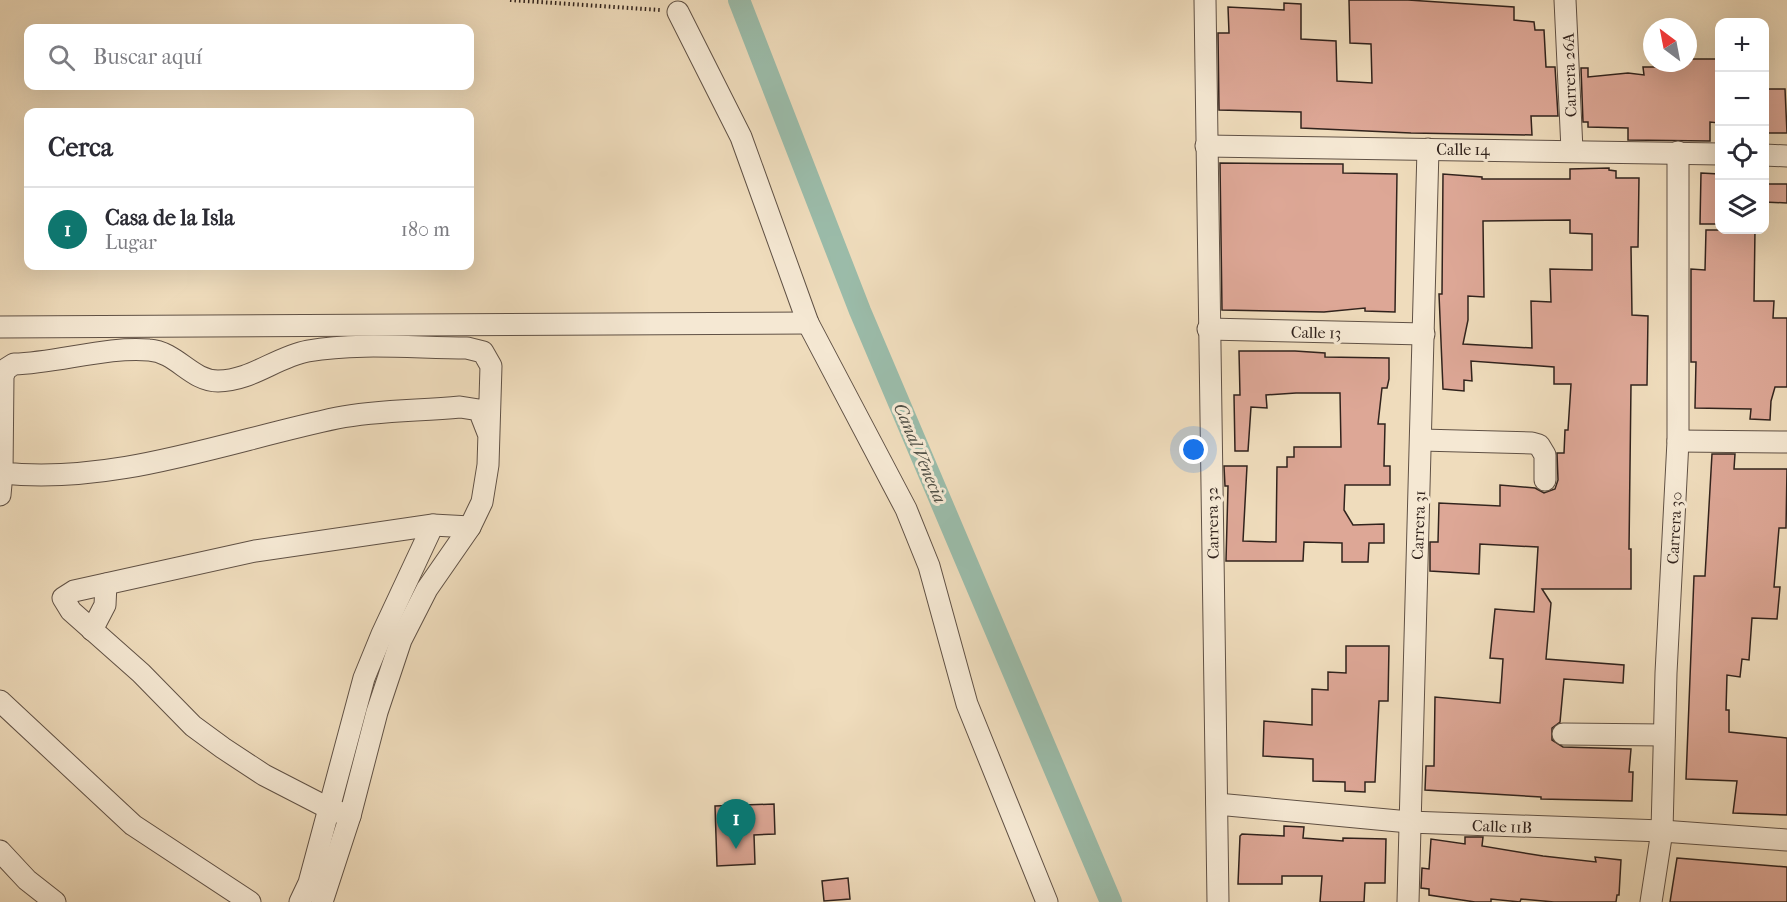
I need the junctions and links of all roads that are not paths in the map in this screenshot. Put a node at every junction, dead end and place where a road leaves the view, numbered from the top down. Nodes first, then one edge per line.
1 (1205, 0) edge
2 (1565, 0) edge
3 (678, 12) road end
4 (1206, 146) junction
5 (1428, 149) junction
6 (1572, 150) junction
7 (1678, 152) junction
8 (1715, 154) edge
9 (1769, 155) edge
10 (1787, 156) edge
11 (808, 322) junction
12 (0, 327) edge
13 (1208, 329) junction
14 (1424, 334) junction
15 (488, 433) junction
16 (1420, 440) junction
17 (1678, 441) junction
18 (1787, 442) edge
19 (1, 473) edge
20 (1545, 480) dead end
21 (0, 495) edge
22 (433, 525) junction
23 (470, 526) junction
24 (106, 584) junction
25 (92, 630) junction
26 (0, 701) edge
27 (1563, 734) dead end
28 (1664, 735) junction
29 (1217, 804) junction
30 (330, 809) junction
31 (350, 816) junction
32 (1409, 822) junction
33 (1662, 831) junction
34 (1787, 840) edge
35 (0, 851) edge
36 (55, 902) edge
37 (250, 902) edge
38 (300, 902) edge
39 (322, 902) edge
40 (1047, 902) edge
41 (1218, 902) edge
42 (1408, 902) edge
43 (1652, 902) edge

1 - 4 street, Carrera 32
2 - 6 street, Carrera 26A
3 - 11 street
4 - 5 street, Calle 14
4 - 13 street, Carrera 32
5 - 6 street, Calle 14
5 - 14 street, Carrera 31
6 - 7 street, Calle 14
7 - 8 street, Calle 14
7 - 17 street, Carrera 30
9 - 10 street
11 - 12 street
11 - 40 street
13 - 14 street, Calle 13
13 - 29 street, Carrera 32
14 - 16 street, Carrera 31
15 - 19 street
15 - 19 street
15 - 23 street
16 - 20 street
16 - 32 street, Carrera 31
17 - 18 street
17 - 28 street, Carrera 30
19 - 21 street
22 - 23 street
22 - 24 street
22 - 30 street
23 - 31 street
24 - 25 street
24 - 25 street
25 - 30 street
26 - 37 street
27 - 28 street
28 - 33 street, Carrera 30
29 - 32 street, Calle 11B
29 - 41 street, Carrera 32
30 - 31 street
30 - 38 street
31 - 39 street
32 - 33 street, Calle 11B
32 - 42 street, Carrera 31
33 - 34 street, Calle 11B
33 - 43 street, Carrera 30
35 - 36 street

